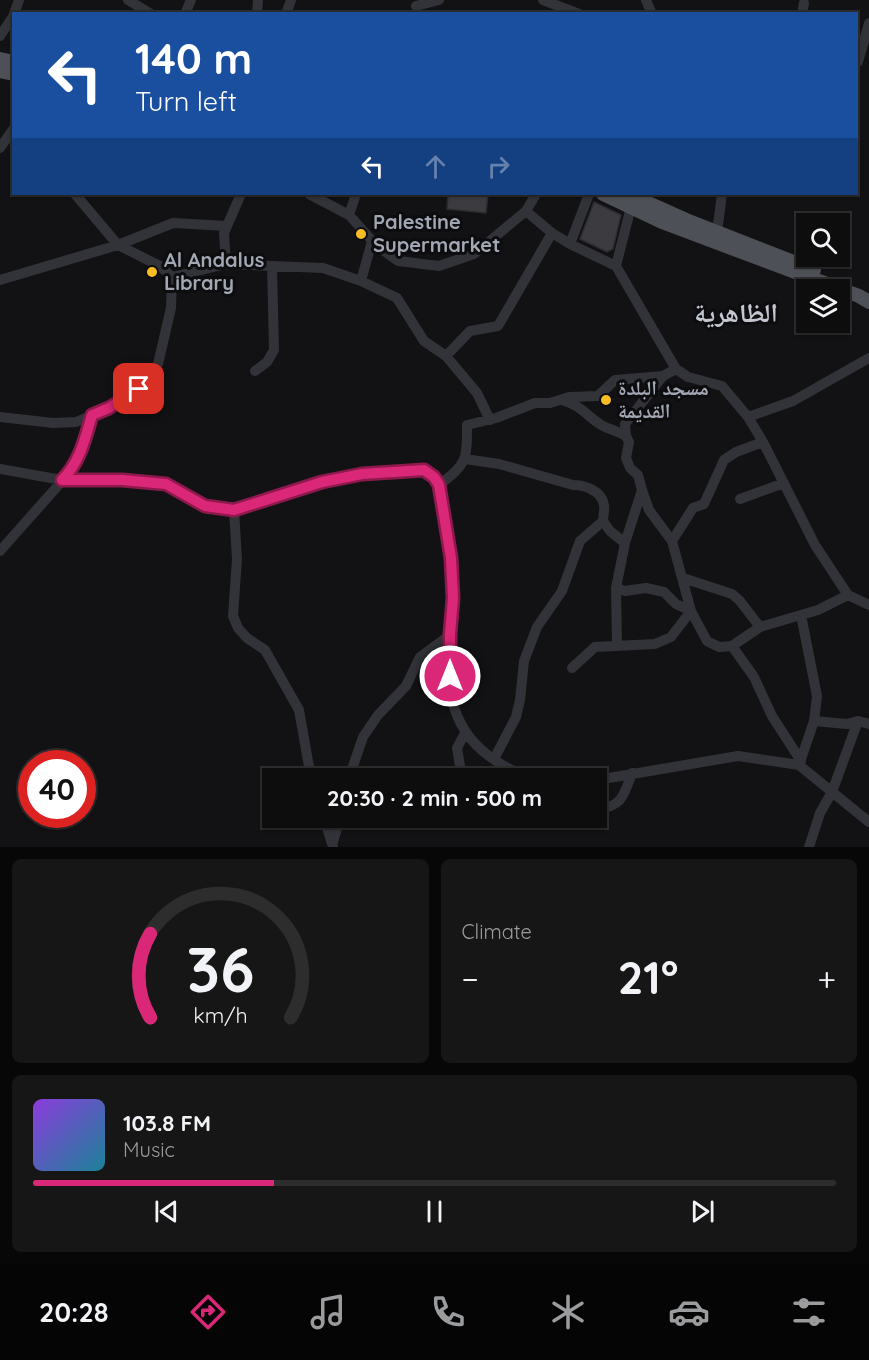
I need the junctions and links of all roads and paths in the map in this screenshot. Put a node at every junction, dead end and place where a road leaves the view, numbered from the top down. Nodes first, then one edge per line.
1 (128, 0) edge
2 (439, 0) edge
3 (543, 0) edge
4 (416, 6) edge
5 (148, 12) edge
6 (574, 12) edge
7 (12, 17) edge
8 (869, 23) edge
9 (0, 36) edge
10 (861, 61) edge
11 (12, 131) edge
12 (0, 148) edge
13 (76, 195) edge
14 (241, 195) edge
15 (311, 195) edge
16 (356, 195) edge
17 (535, 195) edge
18 (589, 195) edge
19 (607, 195) edge
20 (722, 195) edge
21 (629, 200) edge
22 (526, 211) junction
23 (349, 215) junction
24 (227, 226) junction
25 (552, 233) junction
26 (712, 236) junction
27 (372, 241) junction
28 (570, 244) junction
29 (118, 245) junction
30 (226, 264) junction
31 (272, 266) junction
32 (616, 266) junction
33 (172, 277) junction
34 (0, 280) edge
35 (361, 281) junction
36 (869, 291) edge
37 (869, 302) edge
38 (446, 356) junction
39 (869, 358) edge
40 (676, 369) junction
41 (255, 371) dead end
42 (663, 376) junction
43 (561, 399) junction
44 (92, 415) junction
45 (0, 417) edge
46 (748, 417) junction
47 (490, 420) junction
48 (626, 436) junction
49 (763, 442) junction
50 (465, 459) junction
51 (0, 469) edge
52 (62, 480) junction
53 (784, 483) junction
54 (439, 485) junction
55 (642, 490) junction
56 (740, 499) dead end
57 (234, 510) junction
58 (603, 520) junction
59 (672, 541) junction
60 (625, 543) junction
61 (0, 551) edge
62 (683, 578) junction
63 (616, 588) junction
64 (848, 595) junction
65 (869, 605) edge
66 (691, 611) junction
67 (801, 615) junction
68 (760, 627) junction
69 (450, 634) junction
70 (617, 645) junction
71 (732, 646) junction
72 (572, 668) dead end
73 (814, 721) junction
74 (858, 721) junction
75 (869, 724) edge
76 (465, 733) junction
77 (494, 759) junction
78 (800, 763) junction
79 (310, 768) edge
80 (353, 768) edge
81 (460, 768) edge
82 (508, 768) edge
83 (632, 774) junction
84 (607, 778) edge
85 (832, 792) junction
86 (607, 808) edge
87 (869, 822) edge
88 (327, 828) edge
89 (337, 828) edge
90 (333, 845) edge
91 (809, 847) edge

1 - 5 street
2 - 4 street
3 - 6 street
7 - 9 street
8 - 10 street
11 - 12 street
13 - 29 street
14 - 24 street
15 - 23 street
16 - 23 street
17 - 22 street
18 - 28 street
19 - 21 main road
20 - 26 street
21 - 26 main road
21 - 32 street
22 - 25 street
22 - 27 street
23 - 27 street
24 - 29 street
24 - 30 street
25 - 28 street
25 - 38 street
26 - 36 main road
26 - 37 main road
27 - 35 street
28 - 32 street
29 - 33 street
29 - 34 street
30 - 31 street
30 - 33 street
31 - 35 street
31 - 41 street
32 - 40 street
33 - 44 street
35 - 38 street
38 - 47 street
39 - 46 street
40 - 42 street
40 - 46 street
42 - 43 street
42 - 48 street
43 - 47 street
43 - 48 street
44 - 45 street
44 - 52 street
46 - 49 street
47 - 50 street
48 - 55 street
49 - 53 street
49 - 59 street
50 - 54 street
50 - 58 street
51 - 52 street
52 - 57 street
52 - 61 street
53 - 56 street
53 - 64 street
54 - 57 street
54 - 69 street
55 - 59 street
55 - 60 street
57 - 79 street
58 - 60 street
58 - 77 street
59 - 62 street
60 - 63 street
62 - 66 street
62 - 68 street
63 - 66 street
63 - 70 street
64 - 65 street
64 - 67 street
66 - 70 street
66 - 71 street
67 - 68 street
67 - 73 street
68 - 71 street
69 - 76 street
69 - 80 street
70 - 72 street
71 - 78 street
73 - 74 street
73 - 78 street
74 - 75 street
74 - 85 street
76 - 77 street
76 - 81 street
77 - 82 street
78 - 83 street
78 - 85 street
83 - 84 street
83 - 86 street
85 - 87 street
85 - 91 street
88 - 90 street
89 - 90 street

